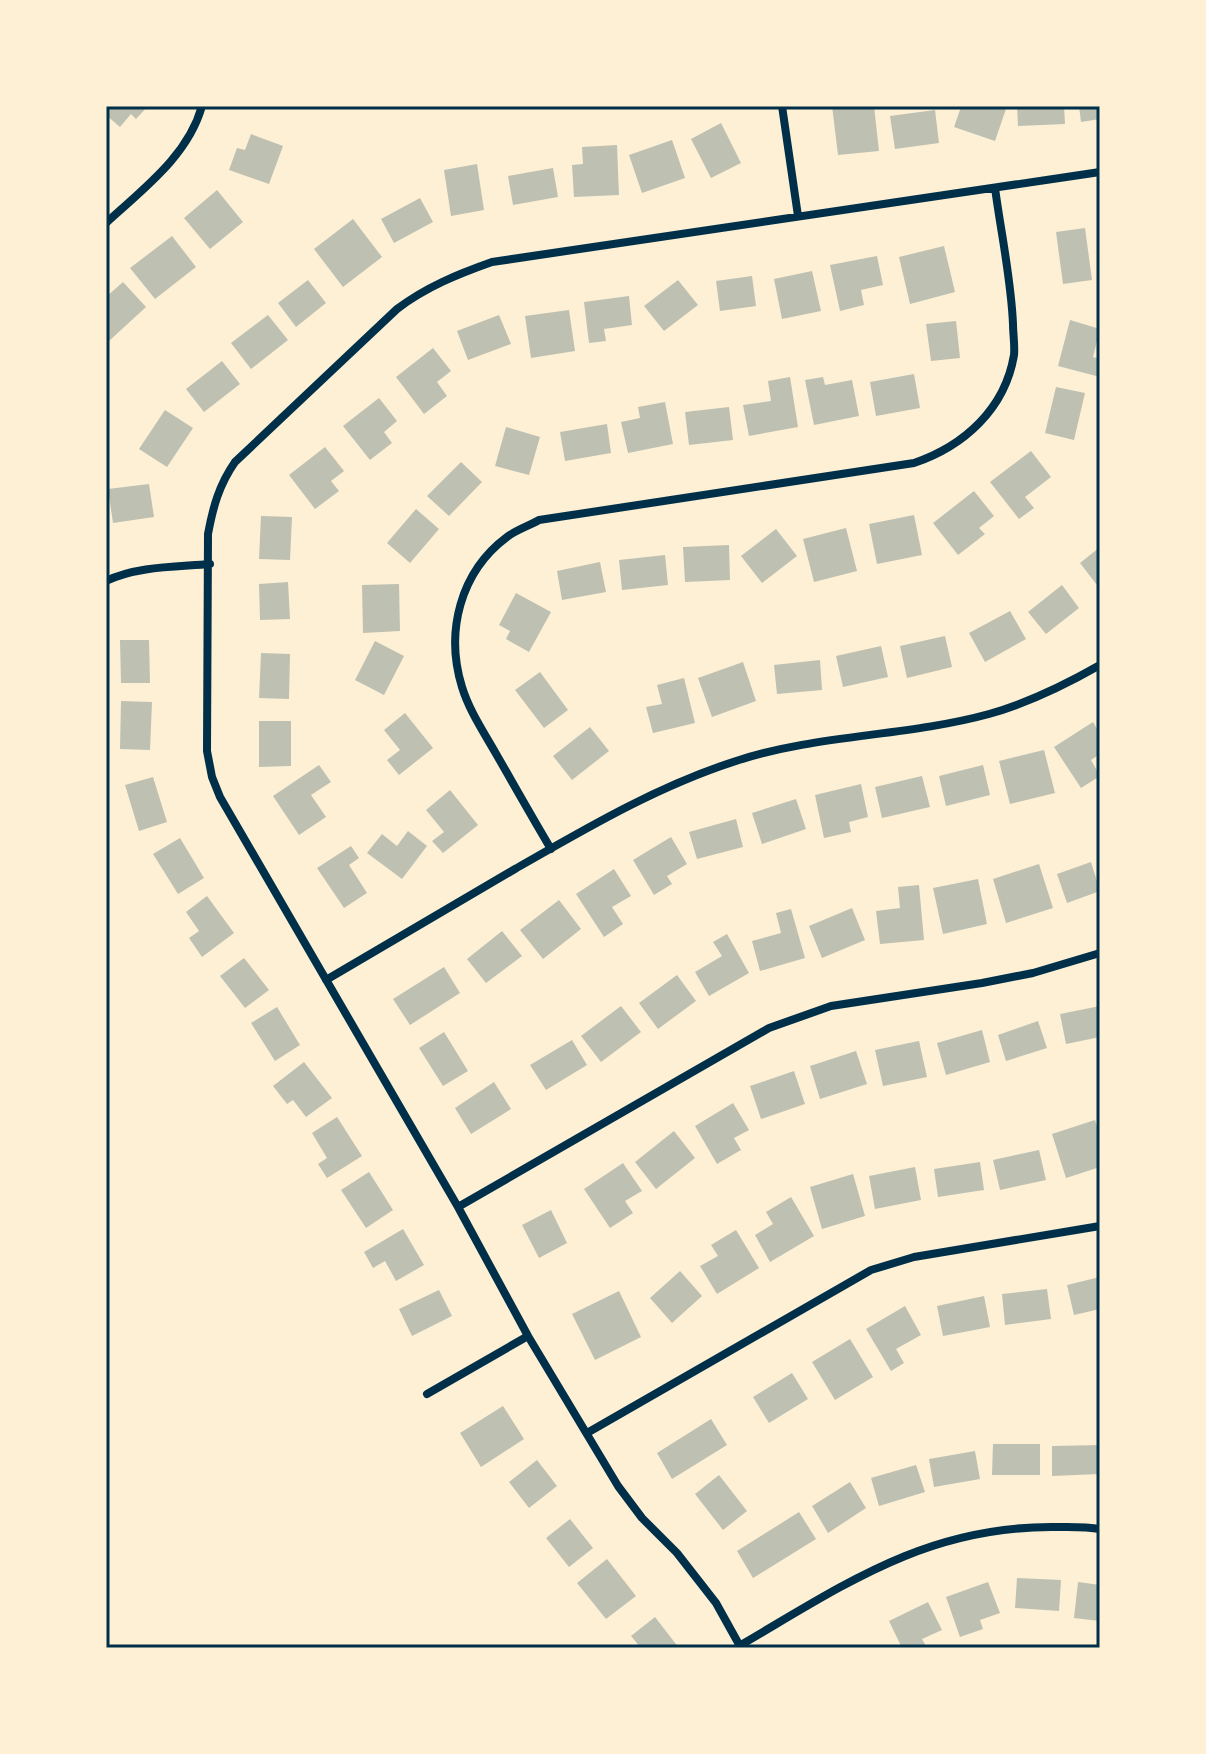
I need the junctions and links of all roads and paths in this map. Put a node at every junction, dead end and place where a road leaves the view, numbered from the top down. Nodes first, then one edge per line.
1 (202, 106) edge
2 (782, 106) edge
3 (1100, 172) edge
4 (995, 188) junction
5 (798, 216) junction
6 (106, 223) edge
7 (210, 564) junction
8 (106, 581) edge
9 (1100, 665) edge
10 (551, 849) junction
11 (1100, 953) edge
12 (326, 980) junction
13 (458, 1207) junction
14 (1100, 1226) edge
15 (528, 1336) junction
16 (427, 1394) dead end
17 (587, 1433) junction
18 (1100, 1529) edge
19 (740, 1647) edge

1 - 6 street
2 - 5 street
3 - 4 street
4 - 5 street
4 - 10 street
5 - 7 street
7 - 8 street
7 - 12 street
9 - 10 street
10 - 12 street
11 - 13 street
12 - 13 street
13 - 15 street
14 - 17 street
15 - 16 street
15 - 17 street
17 - 19 street
18 - 19 street

